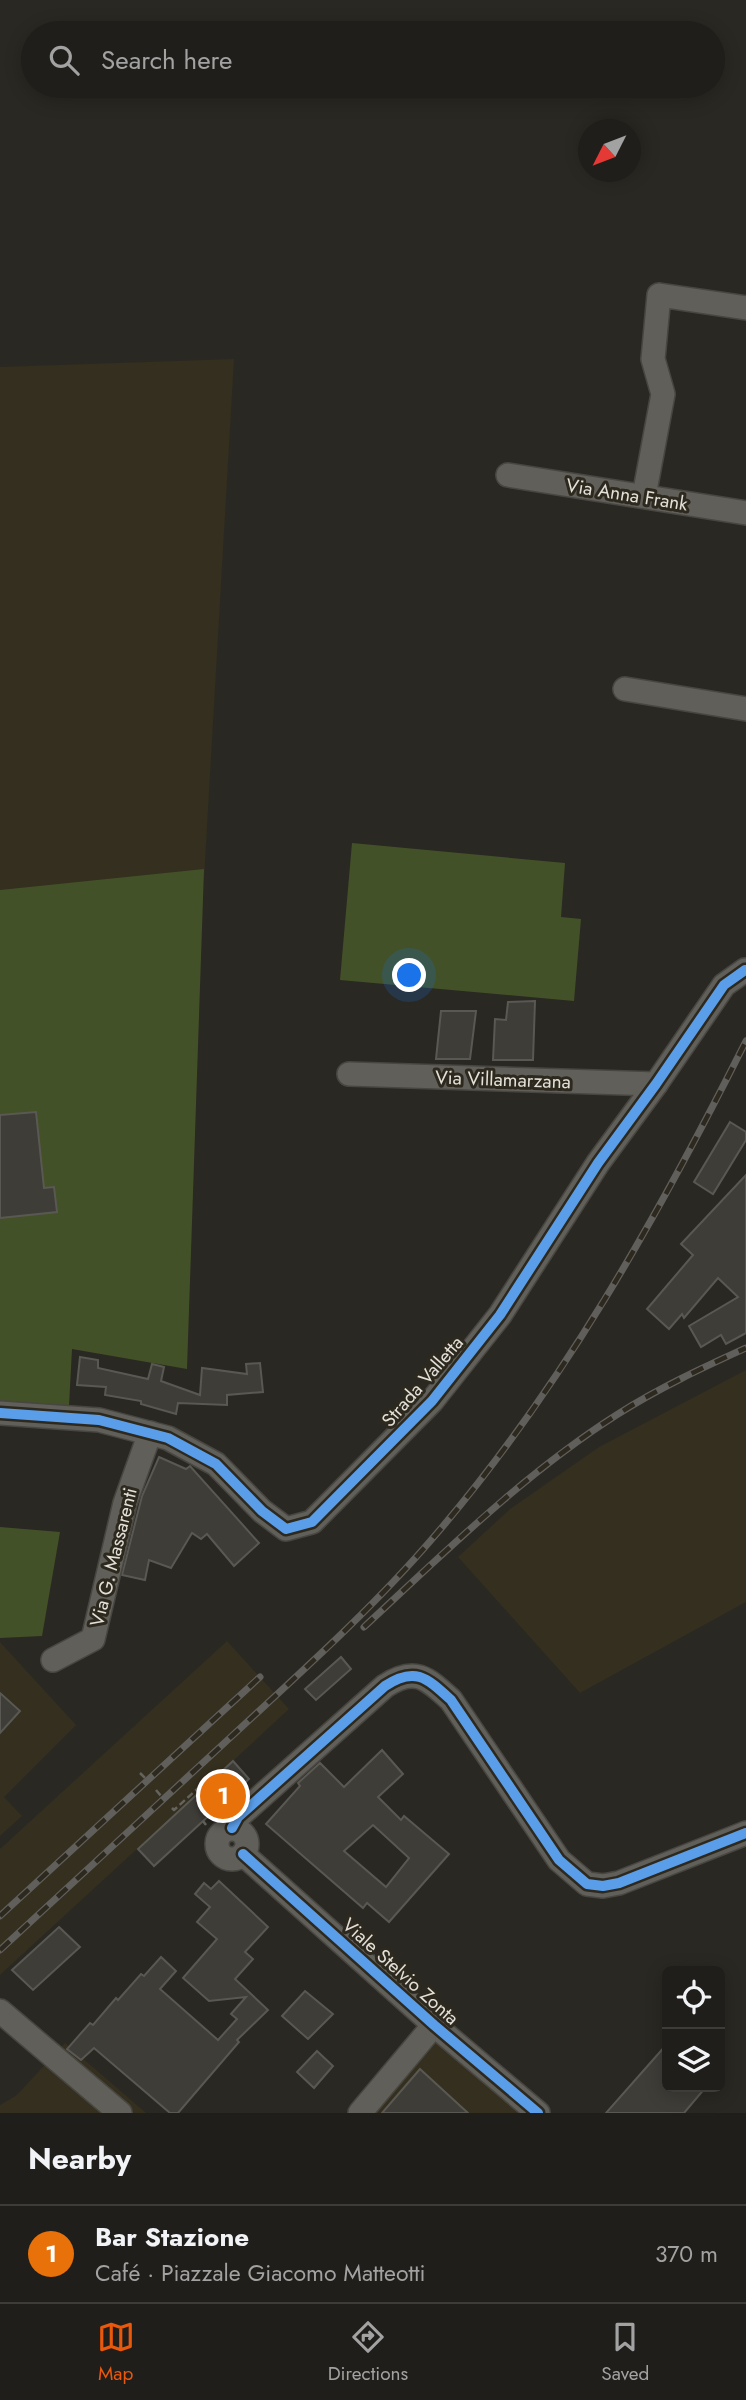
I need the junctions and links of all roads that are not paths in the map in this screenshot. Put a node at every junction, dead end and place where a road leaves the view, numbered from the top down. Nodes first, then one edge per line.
1 (746, 308) edge
2 (508, 475) dead end
3 (644, 496) junction
4 (746, 513) edge
5 (625, 690) dead end
6 (746, 709) edge
7 (746, 972) edge
8 (349, 1074) dead end
9 (656, 1084) junction
10 (0, 1413) edge
11 (150, 1433) junction
12 (53, 1660) dead end
13 (746, 1833) edge
14 (0, 2011) edge
15 (434, 2025) junction
16 (120, 2113) edge
17 (359, 2113) edge
18 (538, 2113) edge

1 - 3 street
2 - 3 street, Via Anna Frank
3 - 4 street, Via Anna Frank
5 - 6 street
7 - 9 street, Strada Valletta
8 - 9 street, Via Villamarzana
9 - 11 street, Strada Valletta
10 - 11 street, Strada Valletta
11 - 12 street, Via G. Massarenti
13 - 15 street, Viale Stelvio Zonta
14 - 16 street
15 - 17 street
15 - 18 street, Viale Stelvio Zonta

